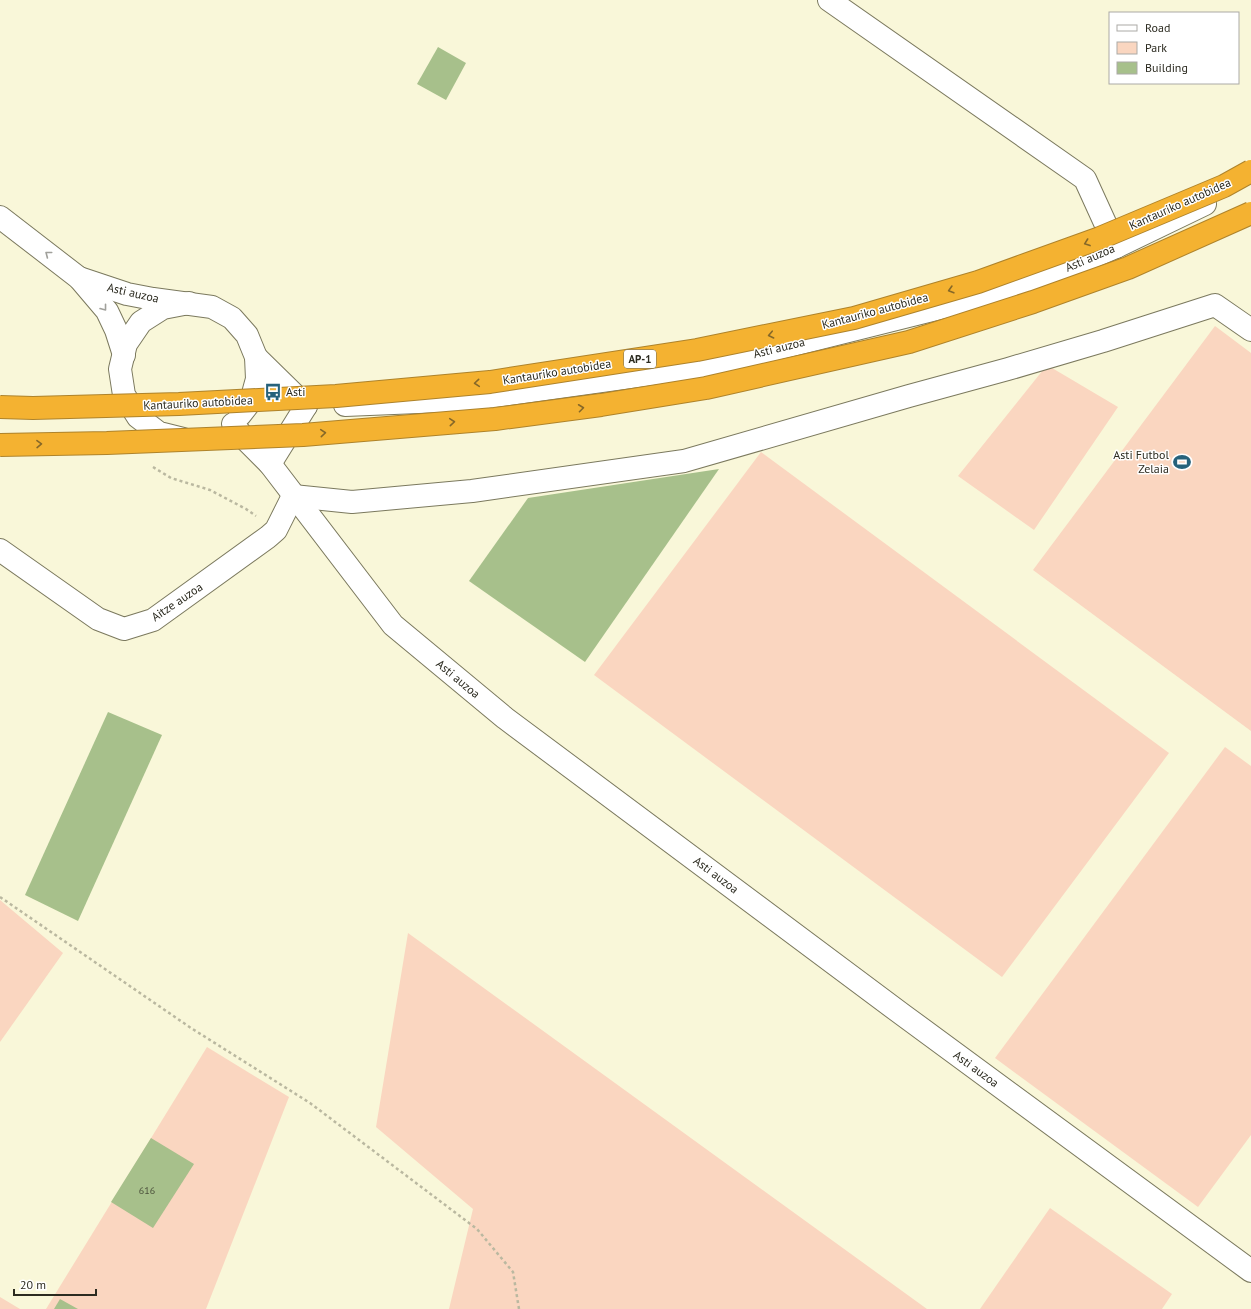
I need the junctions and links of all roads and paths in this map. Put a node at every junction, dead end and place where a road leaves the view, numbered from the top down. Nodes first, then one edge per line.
1 (829, 0) edge
2 (1251, 171) edge
3 (1251, 182) edge
4 (1251, 213) edge
5 (0, 217) edge
6 (1116, 247) junction
7 (79, 278) junction
8 (189, 303) junction
9 (1251, 330) edge
10 (124, 355) junction
11 (256, 357) junction
12 (251, 401) junction
13 (306, 406) junction
14 (0, 407) edge
15 (233, 424) junction
16 (0, 445) edge
17 (270, 464) junction
18 (293, 496) junction
19 (0, 550) edge
20 (0, 898) edge
21 (1251, 1271) edge
22 (519, 1309) edge

1 - 6 street
2 -> 14 highway, Kantauriko autobidea / AP-1, bridge
3 - 6 street, Asti auzoa
16 -> 4 highway, bridge
7 -> 5 street, Asti auzoa
6 - 13 street, Asti auzoa
7 - 8 street, Asti auzoa
7 -> 10 street, Asti auzoa
8 - 10 street
8 - 11 street
9 - 18 street
10 - 15 street
11 - 12 street
11 - 13 street
12 - 13 street
12 - 15 street
13 - 17 street
15 - 17 street, Asti auzoa
17 - 18 street, Asti auzoa
18 - 19 street, Aitze auzoa
18 - 21 street, Asti auzoa
20 - 22 path

